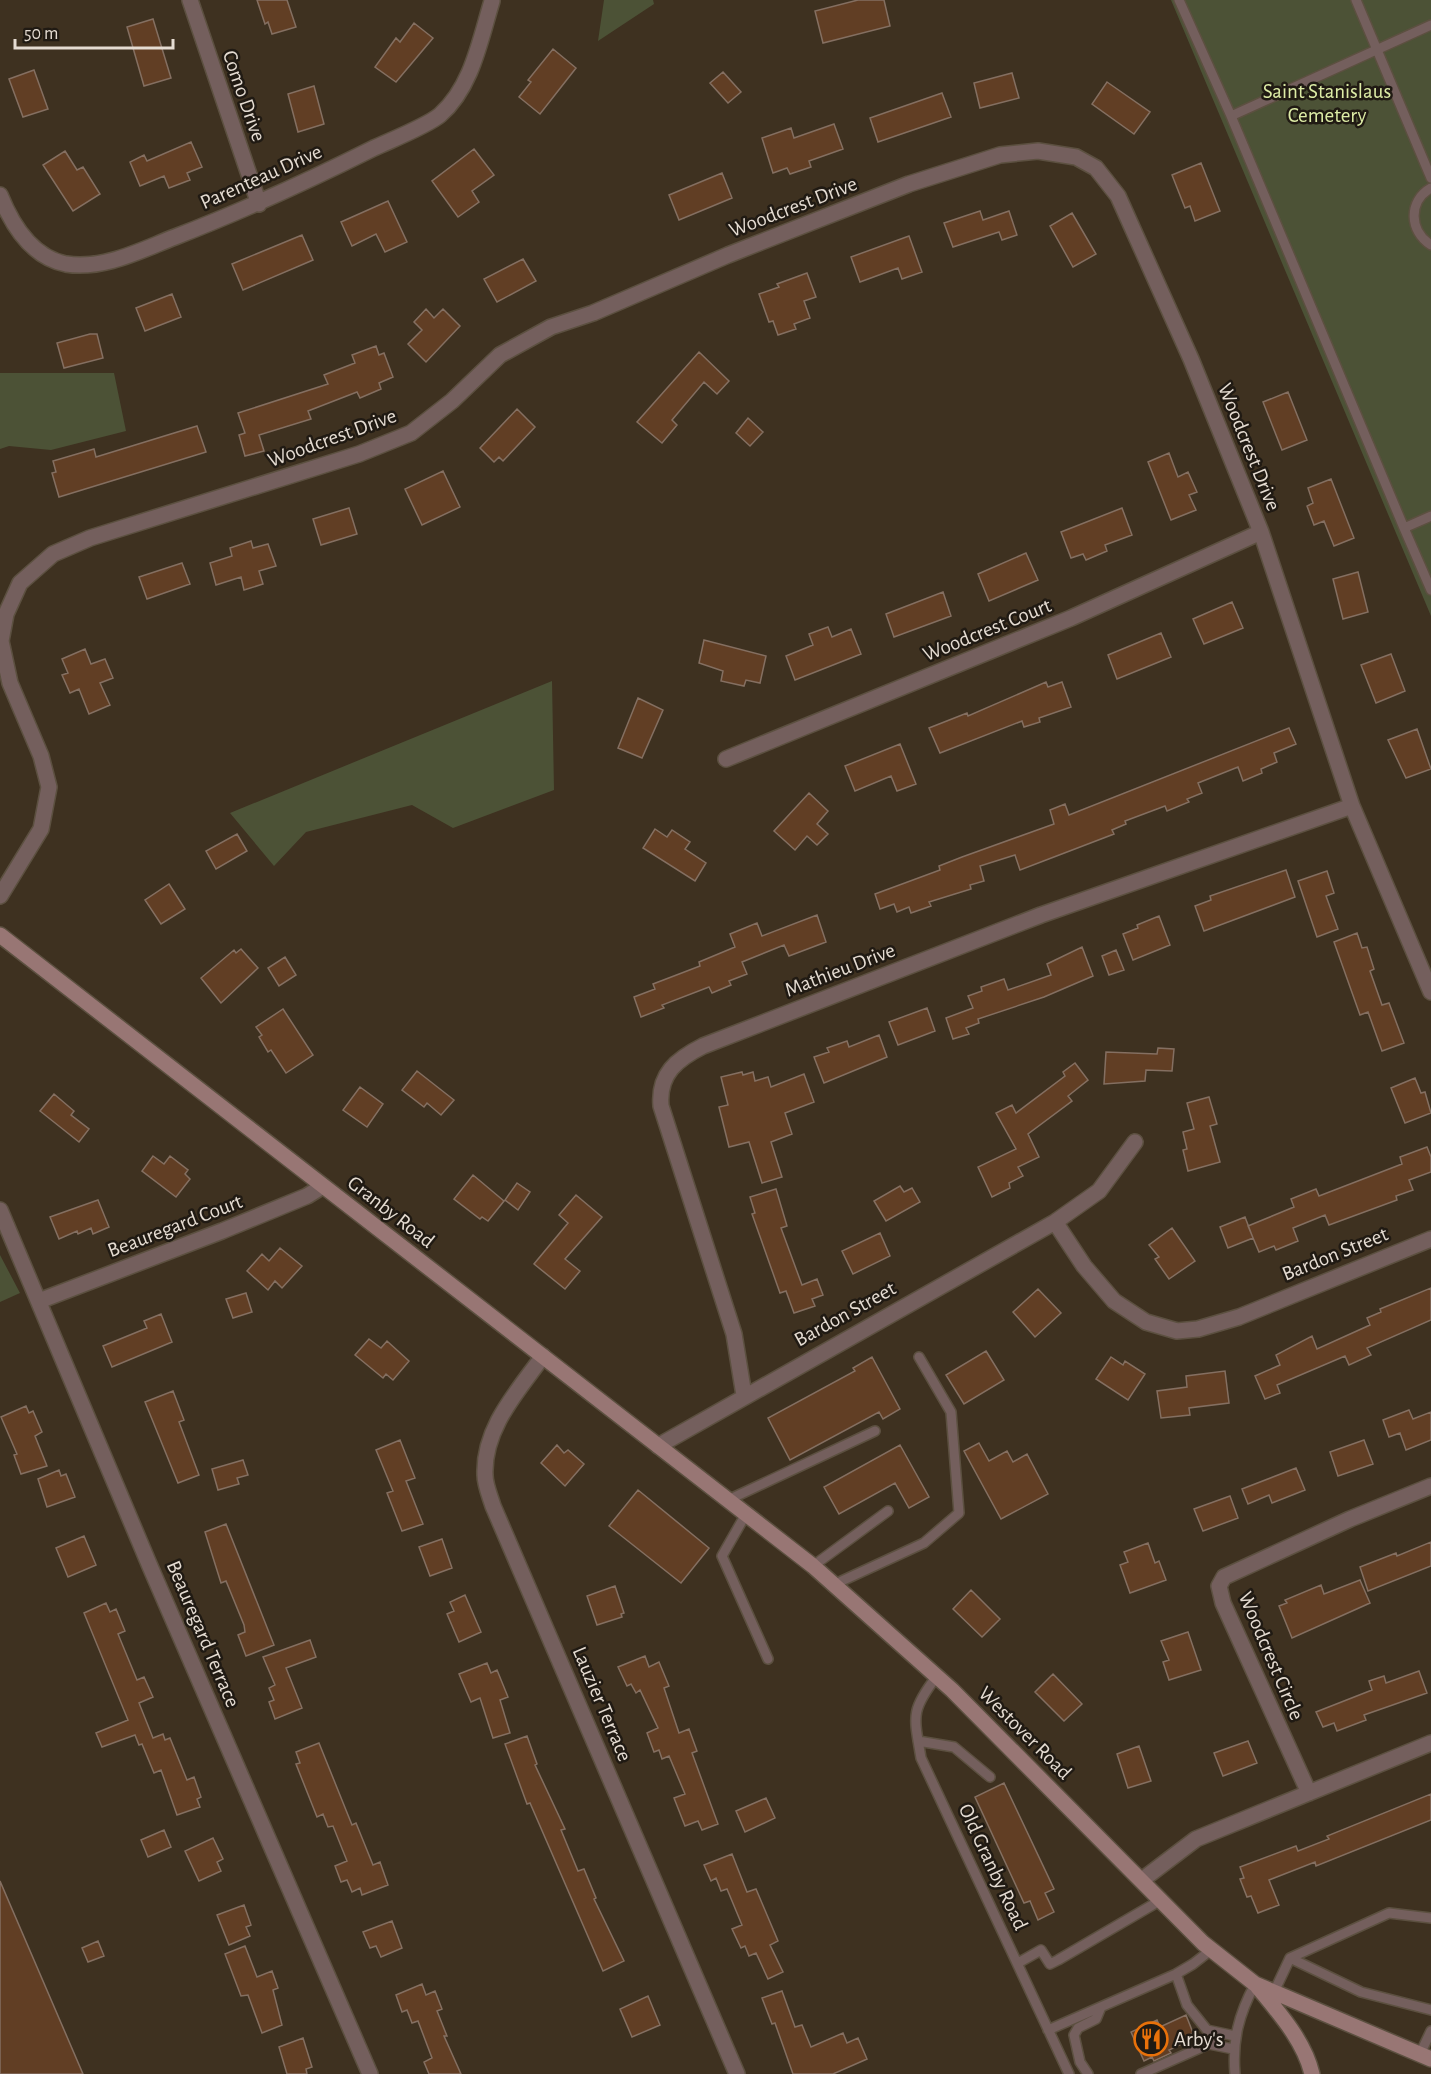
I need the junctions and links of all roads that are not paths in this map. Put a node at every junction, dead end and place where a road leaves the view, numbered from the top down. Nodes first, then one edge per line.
1 (190, 0) edge
2 (488, 0) edge
3 (1179, 0) edge
4 (1356, 0) edge
5 (1431, 25) edge
6 (1377, 48) junction
7 (1231, 116) junction
8 (1431, 178) edge
9 (1431, 188) edge
10 (0, 195) edge
11 (259, 204) junction
12 (1431, 245) edge
13 (1431, 516) edge
14 (1404, 528) junction
15 (1261, 532) junction
16 (1431, 590) edge
17 (726, 759) dead end
18 (1352, 806) junction
19 (0, 896) edge
20 (0, 935) edge
21 (1431, 992) edge
22 (1135, 1142) dead end
23 (323, 1186) junction
24 (0, 1210) edge
25 (1055, 1222) junction
26 (1431, 1239) edge
27 (39, 1301) junction
28 (543, 1356) junction
29 (919, 1357) dead end
30 (744, 1395) junction
31 (875, 1431) dead end
32 (658, 1446) junction
33 (1431, 1486) edge
34 (728, 1500) junction
35 (888, 1511) dead end
36 (751, 1518) junction
37 (813, 1566) junction
38 (833, 1585) junction
39 (768, 1659) dead end
40 (937, 1676) junction
41 (918, 1741) junction
42 (1431, 1743) edge
43 (990, 1777) dead end
44 (1309, 1793) junction
45 (1142, 1880) junction
46 (1161, 1900) junction
47 (1431, 1918) edge
48 (1211, 1950) junction
49 (1290, 1958) junction
50 (1018, 1963) junction
51 (1176, 1974) junction
52 (1255, 1983) junction
53 (1274, 1992) junction
54 (1101, 2007) junction
55 (1431, 2010) edge
56 (1048, 2030) junction
57 (1431, 2031) edge
58 (1235, 2036) junction
59 (1233, 2049) junction
60 (1426, 2056) edge
61 (370, 2074) edge
62 (737, 2074) edge
63 (1069, 2074) edge
64 (1088, 2074) edge
65 (1141, 2074) edge
66 (1235, 2074) edge
67 (1312, 2074) edge

1 - 11 street, Como Drive
2 - 11 street, Parenteau Drive
3 - 7 lane
4 - 6 lane
5 - 6 lane
6 - 7 lane
6 - 8 lane
7 - 14 lane
9 - 12 lane
10 - 11 street, Parenteau Drive
13 - 14 lane
14 - 16 lane
15 - 17 street, Woodcrest Court
15 - 18 street, Woodcrest Drive
15 - 19 street, Woodcrest Drive
18 - 21 street, Woodcrest Drive
18 - 30 street, Mathieu Drive
20 - 23 main road, Granby Road
22 - 25 street, Bardon Street
23 - 27 street, Beauregard Court
23 - 28 main road, Granby Road
24 - 27 street, Beauregard Terrace
25 - 26 street, Bardon Street
25 - 30 street, Bardon Street
27 - 61 street, Beauregard Terrace
28 - 32 main road, Granby Road
28 - 62 street, Lauzier Terrace
29 - 38 lane
30 - 32 street, Bardon Street
31 - 34 lane
32 - 34 main road, Granby Road
33 - 44 street, Woodcrest Circle
34 - 36 main road, Granby Road
35 - 37 lane
36 - 37 main road, Westover Road
36 - 39 lane
37 - 38 main road, Westover Road
38 - 40 main road, Westover Road
40 - 41 lane, Old Granby Road
40 - 45 main road, Westover Road
41 - 43 lane
41 - 50 lane, Old Granby Road
42 - 44 street
44 - 45 street
45 - 46 main road, Westover Road
46 - 48 main road, Westover Road
46 - 50 lane
47 - 49 lane
48 - 51 lane
48 - 52 main road, Westover Road
49 - 53 lane
49 - 55 lane
50 - 56 lane, Old Granby Road
51 - 54 lane
51 - 58 lane
52 - 53 main road, Westover Road
52 - 58 lane
52 - 67 main road, Westover Road
53 - 60 main road, Westover Road
54 - 56 lane
54 - 64 lane
56 - 63 lane, Old Granby Road
57 - 60 lane
58 - 59 lane
59 - 65 lane
59 - 66 lane

